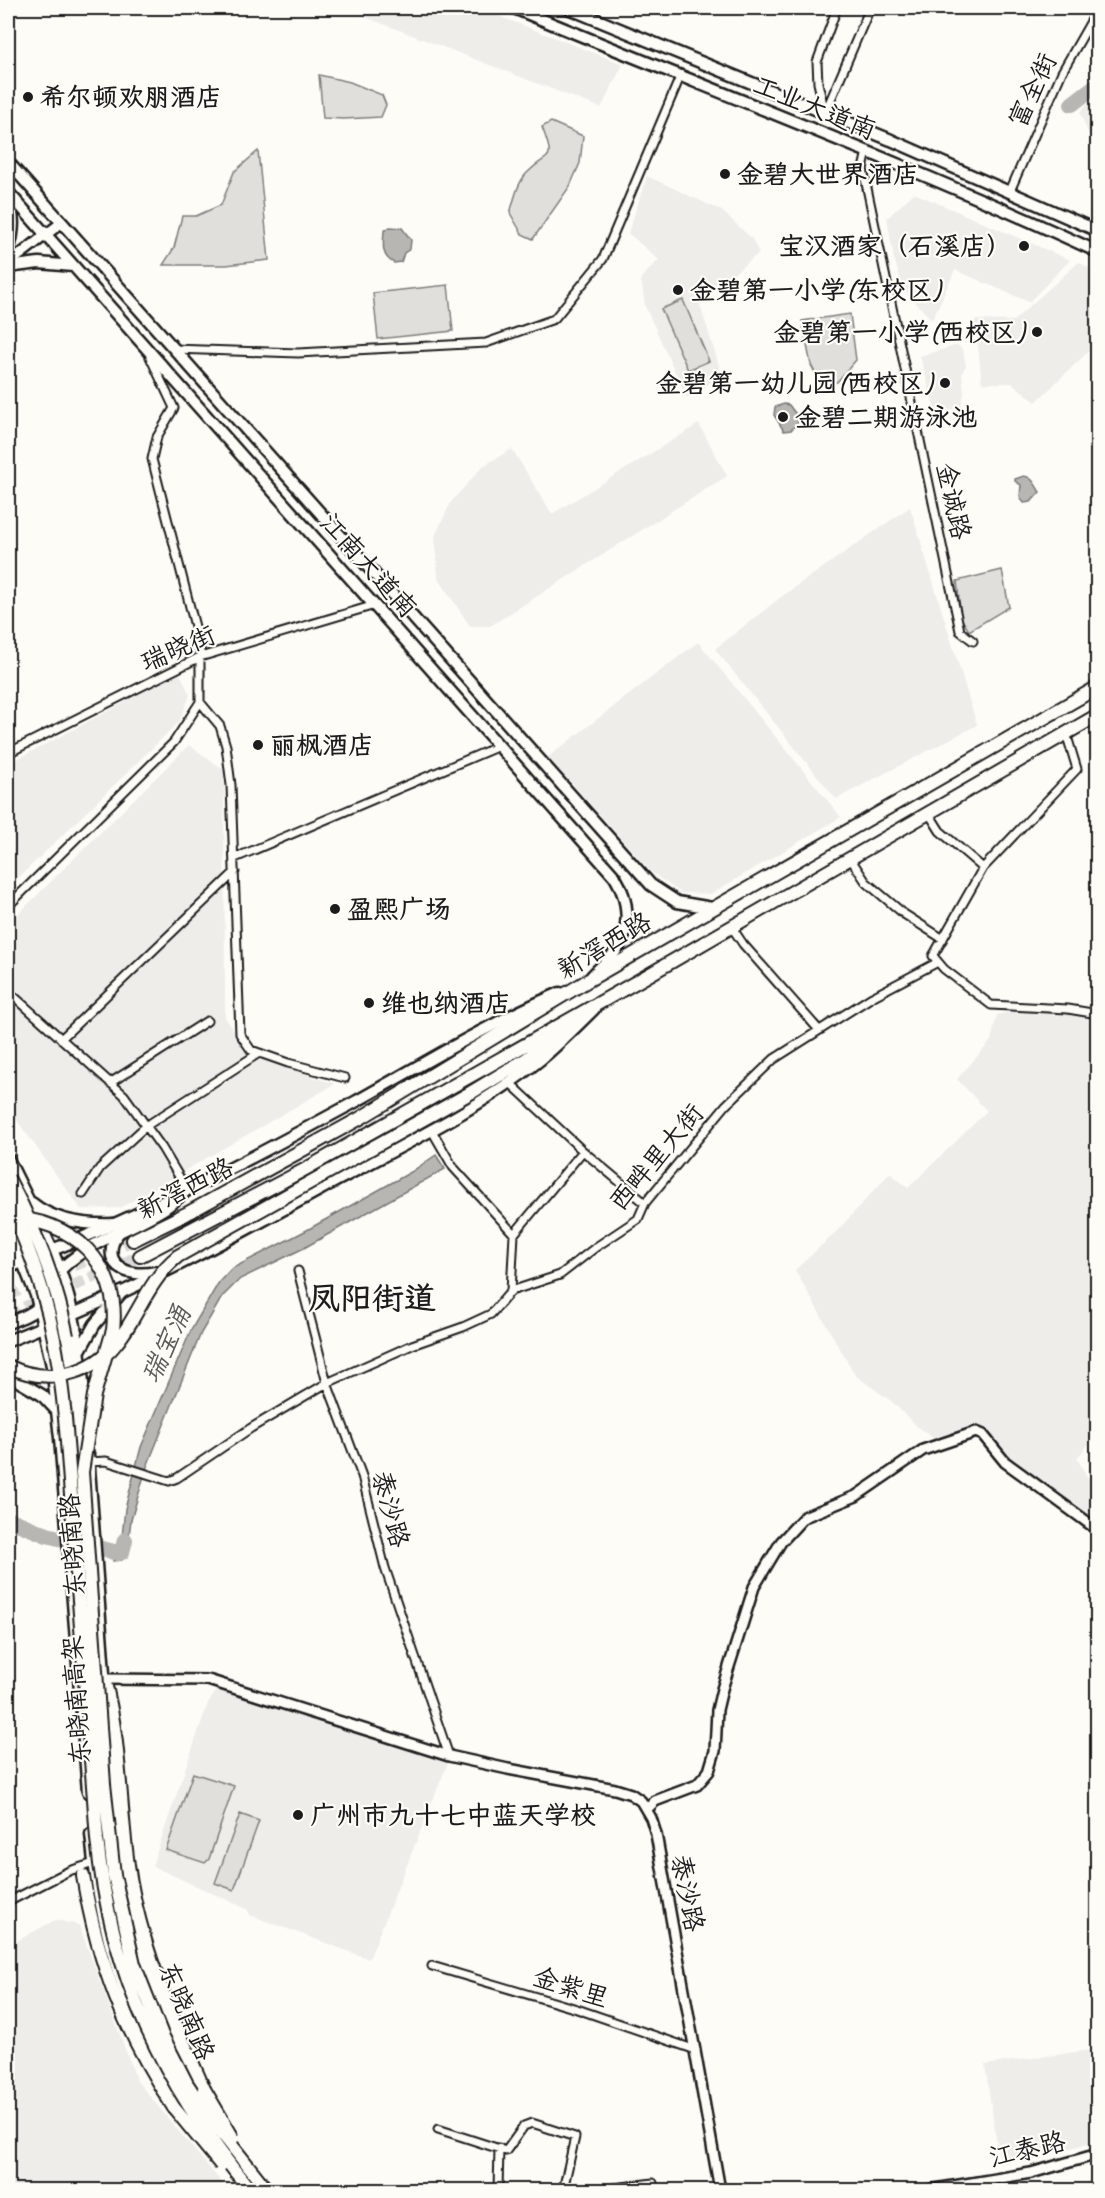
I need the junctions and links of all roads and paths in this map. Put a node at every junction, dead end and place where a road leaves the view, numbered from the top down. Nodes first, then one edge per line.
1 (514, 8) edge
2 (568, 8) edge
3 (837, 8) edge
4 (870, 8) edge
5 (1098, 9) edge
6 (716, 69) junction
7 (680, 77) junction
8 (707, 88) junction
9 (825, 113) junction
10 (818, 132) junction
11 (867, 151) junction
12 (8, 162) edge
13 (1011, 192) junction
14 (8, 193) edge
15 (61, 223) junction
16 (1098, 231) edge
17 (46, 235) junction
18 (8, 252) edge
19 (1098, 252) edge
20 (8, 266) edge
21 (73, 266) junction
22 (172, 349) junction
23 (148, 352) junction
24 (375, 605) junction
25 (973, 641) dead end
26 (200, 657) junction
27 (1098, 687) edge
28 (200, 702) junction
29 (1098, 714) edge
30 (1066, 733) junction
31 (499, 746) junction
32 (8, 753) edge
33 (928, 812) junction
34 (235, 858) junction
35 (850, 858) junction
36 (982, 868) junction
37 (235, 872) junction
38 (8, 906) edge
39 (712, 908) junction
40 (731, 926) junction
41 (943, 939) junction
42 (935, 959) junction
43 (586, 981) junction
44 (8, 991) edge
45 (603, 1000) junction
46 (1098, 1014) edge
47 (207, 1021) dead end
48 (819, 1030) junction
49 (61, 1039) junction
50 (259, 1053) junction
51 (345, 1078) dead end
52 (509, 1082) junction
53 (110, 1083) junction
54 (146, 1126) junction
55 (431, 1129) junction
56 (584, 1150) junction
57 (8, 1159) edge
58 (8, 1178) edge
59 (187, 1190) junction
60 (83, 1194) dead end
61 (27, 1199) junction
62 (8, 1203) edge
63 (645, 1203) junction
64 (8, 1212) edge
65 (8, 1218) edge
66 (8, 1226) edge
67 (117, 1228) junction
68 (514, 1234) junction
69 (133, 1240) tunnel mouth
70 (52, 1250) junction
71 (140, 1256) tunnel mouth
72 (23, 1262) junction
73 (8, 1268) edge
74 (168, 1270) junction
75 (60, 1271) junction
76 (298, 1271) dead end
77 (511, 1291) junction
78 (122, 1292) junction
79 (39, 1307) junction
80 (72, 1314) junction
81 (8, 1323) edge
82 (44, 1326) junction
83 (8, 1341) edge
84 (79, 1352) junction
85 (8, 1366) edge
86 (8, 1375) edge
87 (327, 1383) junction
88 (57, 1411) junction
89 (85, 1467) junction
90 (1098, 1530) edge
91 (104, 1679) junction
92 (449, 1756) junction
93 (646, 1809) junction
94 (94, 1863) junction
95 (83, 1876) dead end
96 (8, 1902) edge
97 (432, 1966) dead end
98 (696, 2050) junction
99 (438, 2129) dead end
100 (499, 2148) junction
101 (1098, 2154) edge
102 (653, 2183) dead end
103 (613, 2189) edge
104 (244, 2190) edge
105 (250, 2190) edge
106 (270, 2190) edge
107 (498, 2190) edge
108 (563, 2190) edge
109 (598, 2190) edge
110 (720, 2190) edge
111 (929, 2190) edge

1 - 7 main road, 工业大道南
2 - 6 main road
3 - 9 street
4 - 9 street
5 - 13 street, 富全街
6 - 8 main road
6 - 9 main road
7 - 8 main road, 工业大道南
7 - 22 street
8 - 10 main road, 工业大道南
9 - 10 main road
9 - 13 main road
10 - 11 main road, 工业大道南
11 - 19 main road, 工业大道南
11 - 25 street, 金诚路
12 - 15 main road, 江南大道南
13 - 16 main road
14 - 17 main road, 江南大道南
14 - 18 main road
15 - 17 street
15 - 22 main road, 江南大道南
17 - 20 street
17 - 21 main road, 江南大道南
20 - 21 main road
21 - 23 main road, 江南大道南
22 - 39 main road, 江南大道南
23 - 24 main road, 江南大道南
23 - 26 street
24 - 26 street, 瑞晓街
24 - 31 main road, 江南大道南
26 - 28 street
26 - 32 street, 瑞晓街
27 - 39 highway, 新滘西路
28 - 34 street
28 - 38 street
29 - 30 highway, 新滘西路
30 - 33 highway, 新滘西路
30 - 36 street
31 - 34 street
31 - 43 main road, 江南大道南
33 - 35 highway, 新滘西路
33 - 36 street
34 - 37 street
35 - 40 highway, 新滘西路
35 - 41 street
36 - 41 street
37 - 49 street
37 - 50 street
39 - 43 highway, 新滘西路
40 - 45 highway, 新滘西路
40 - 48 street
41 - 42 street
42 - 46 street
42 - 48 street, 西畔里大街
43 - 59 main road
43 - 69 highway, 新滘西路
44 - 49 street
45 - 52 main road
45 - 71 highway, 新滘西路
45 - 85 highway, bridge
47 - 53 street
48 - 63 street, 西畔里大街
49 - 53 street
50 - 51 street
50 - 54 street
52 - 55 main road
52 - 56 street
53 - 54 street
54 - 59 street
54 - 60 street
55 - 68 street
55 - 74 main road
56 - 63 street
56 - 68 street
57 - 61 main road, 东晓南路
58 - 89 highway, 东晓南高架, bridge
59 - 67 main road
61 - 64 main road
61 - 67 main road
61 - 70 main road, 东晓南路
62 - 105 highway, 东晓南高架, bridge
63 - 77 street, 西畔里大街
65 - 89 highway, bridge
66 - 72 main road, 东晓南路
67 - 70 main road
67 - 74 main road
67 - 75 main road
68 - 77 street
70 - 72 main road
70 - 75 main road, 东晓南路
70 - 79 main road
72 - 73 main road
72 - 79 main road, 东晓南路
74 - 78 main road
75 - 80 main road, 东晓南路
75 - 82 main road
76 - 87 street, 泰沙路
77 - 87 street
78 - 80 main road
78 - 84 main road
79 - 81 main road
79 - 82 main road, 东晓南路
80 - 82 main road
80 - 84 main road, 东晓南路
82 - 83 main road
82 - 88 main road, 东晓南路
84 - 89 main road, 东晓南路
86 - 88 main road
87 - 89 street
87 - 92 street, 泰沙路
88 - 94 main road, 东晓南路
89 - 91 main road, 东晓南路
89 - 106 highway, 东晓南高架, bridge
90 - 93 street
91 - 92 street
91 - 106 highway, bridge
91 - 106 main road, 东晓南路
92 - 93 street
93 - 98 street, 泰沙路
94 - 96 street
94 - 104 main road, 东晓南路
95 - 104 highway, bridge
97 - 98 street, 金紫里
98 - 110 street, 泰沙路
99 - 100 street
100 - 107 street
100 - 108 street
101 - 111 street, 江泰路
102 - 103 street
103 - 109 street

